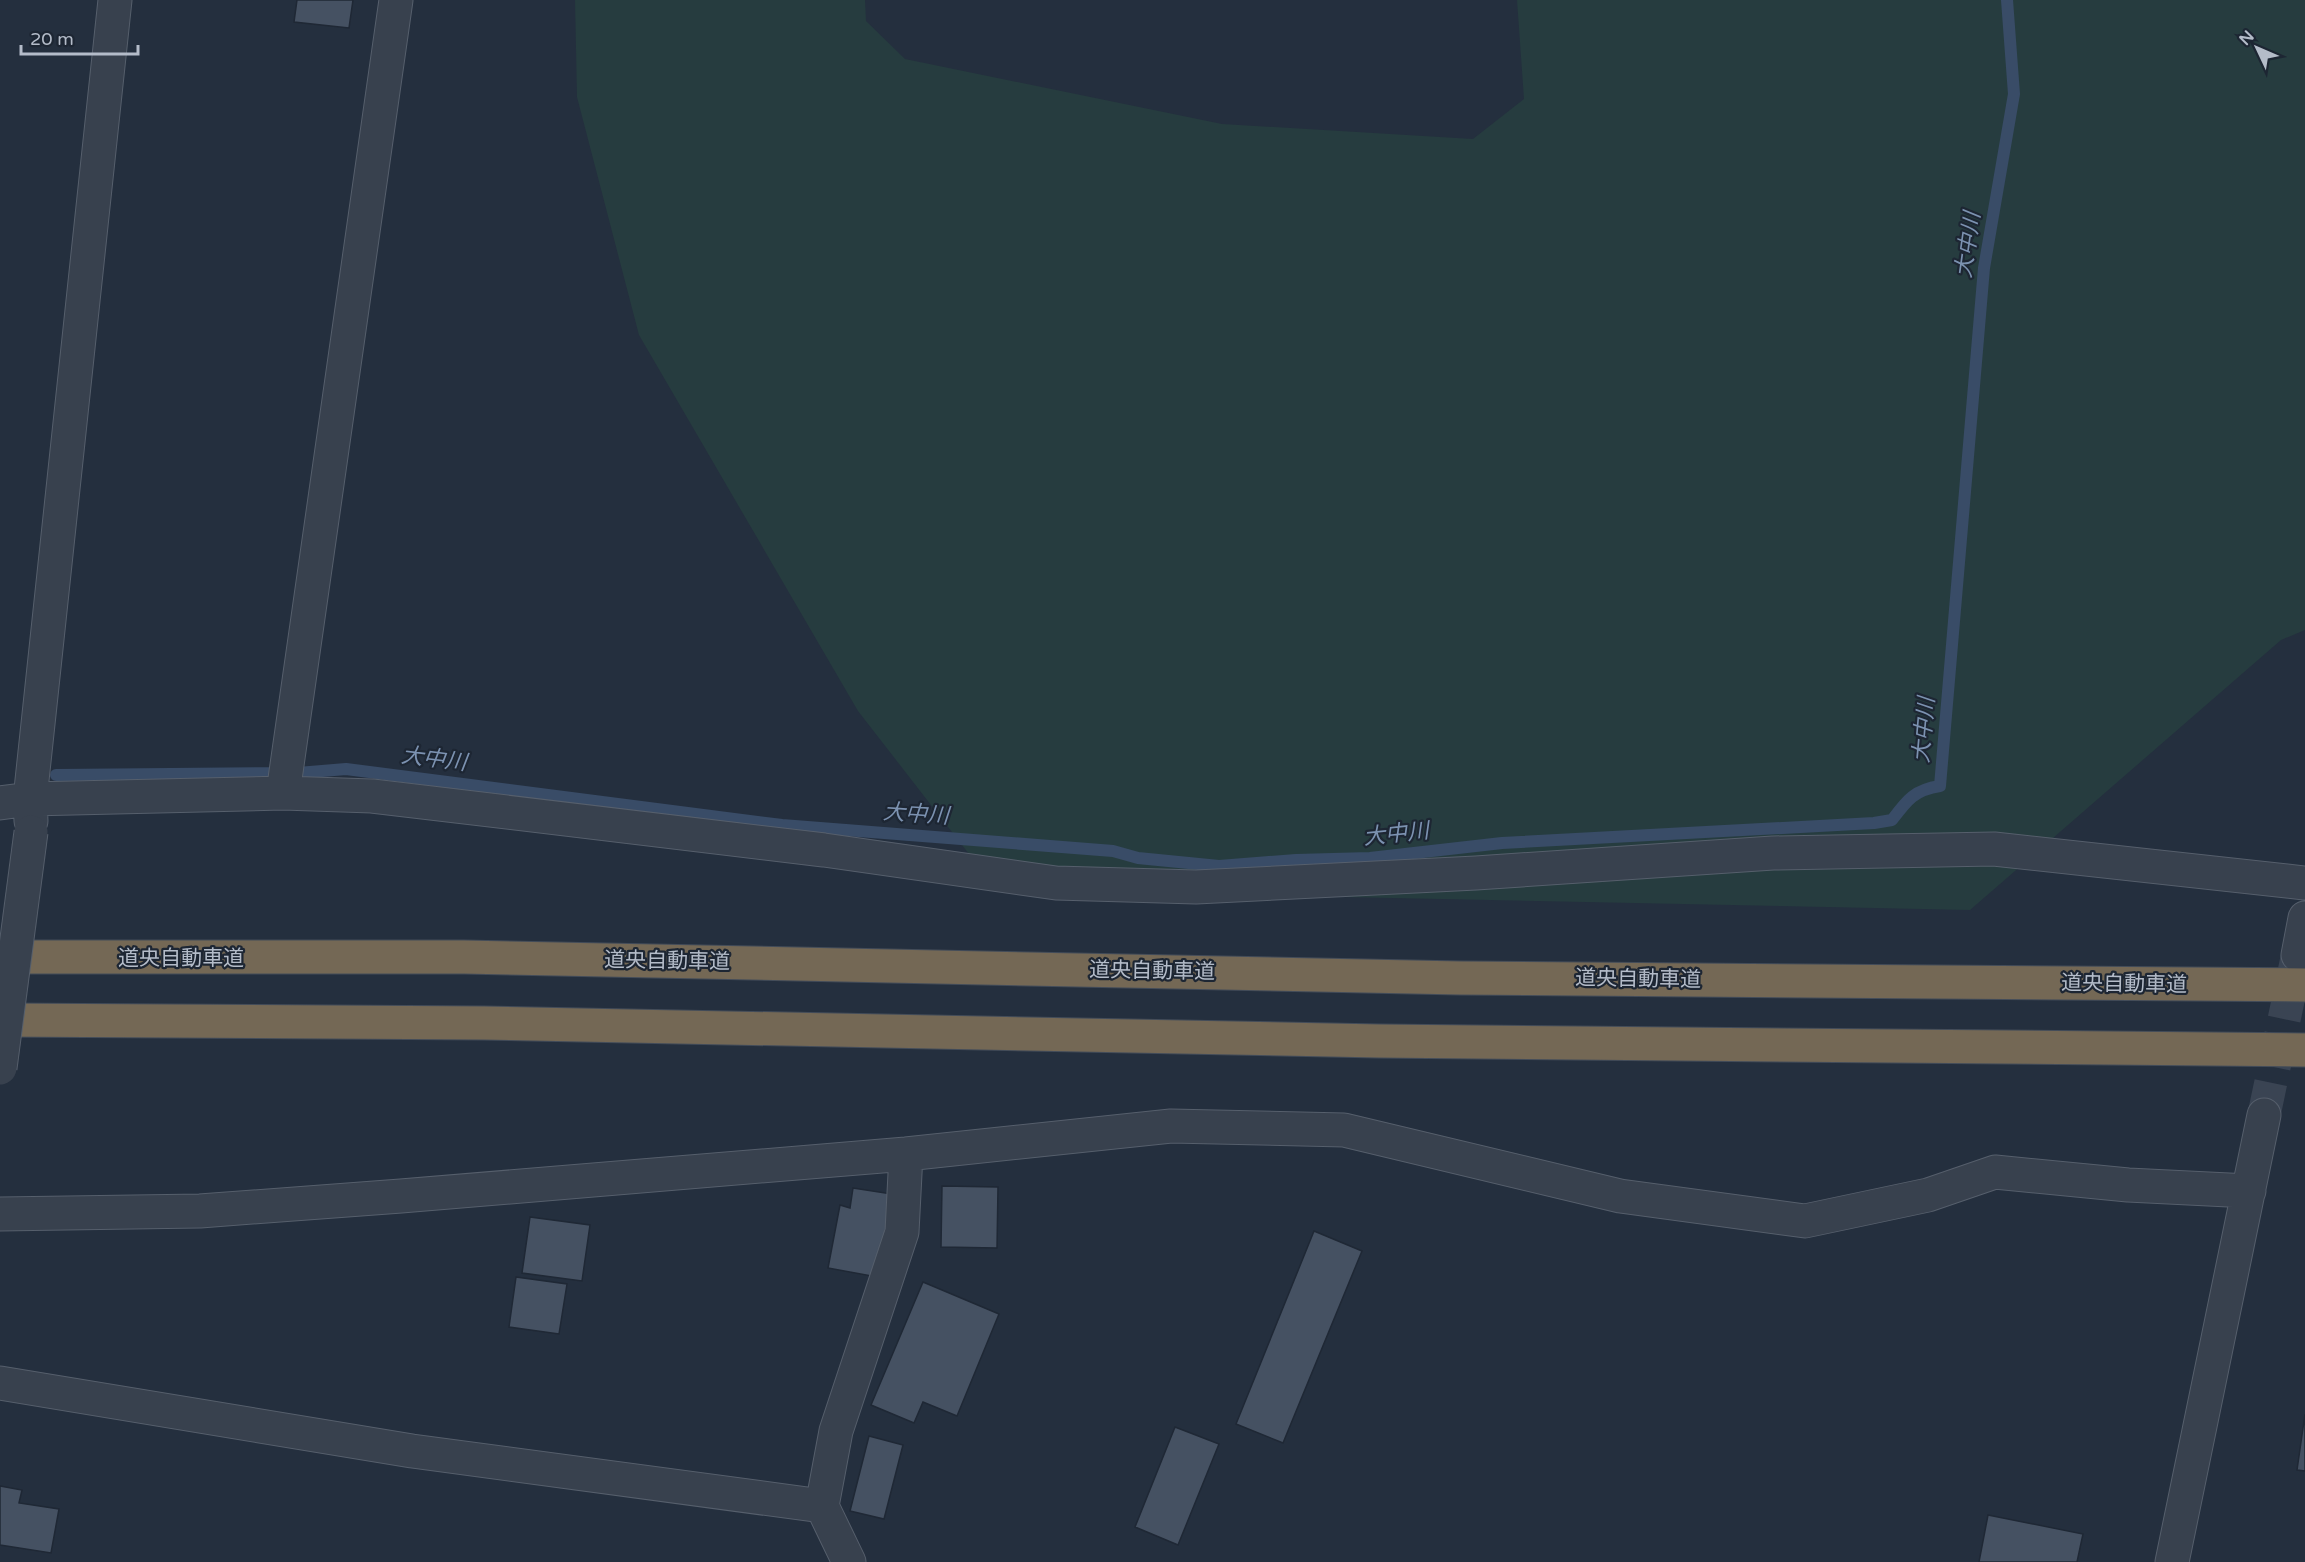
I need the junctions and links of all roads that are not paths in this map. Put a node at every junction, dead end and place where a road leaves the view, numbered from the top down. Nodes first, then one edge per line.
1 (115, 0) edge
2 (396, 0) edge
3 (283, 793) junction
4 (15, 801) edge
5 (2305, 883) edge
6 (2305, 918) edge
7 (0, 957) edge
8 (2301, 970) edge
9 (0, 1020) edge
10 (2305, 1050) edge
11 (0, 1068) edge
12 (2264, 1115) tunnel mouth
13 (906, 1154) junction
14 (2249, 1191) junction
15 (0, 1214) edge
16 (0, 1383) edge
17 (822, 1506) junction
18 (849, 1562) edge
19 (2172, 1562) edge

1 - 4 street
2 - 3 street
3 - 4 street
3 - 5 street
4 - 11 street, bridge
6 - 8 street
7 - 8 highway, 道央自動車道
9 - 10 highway
12 - 14 street
13 - 14 street
13 - 15 street
13 - 17 street
14 - 19 street
16 - 17 street
17 - 18 street

